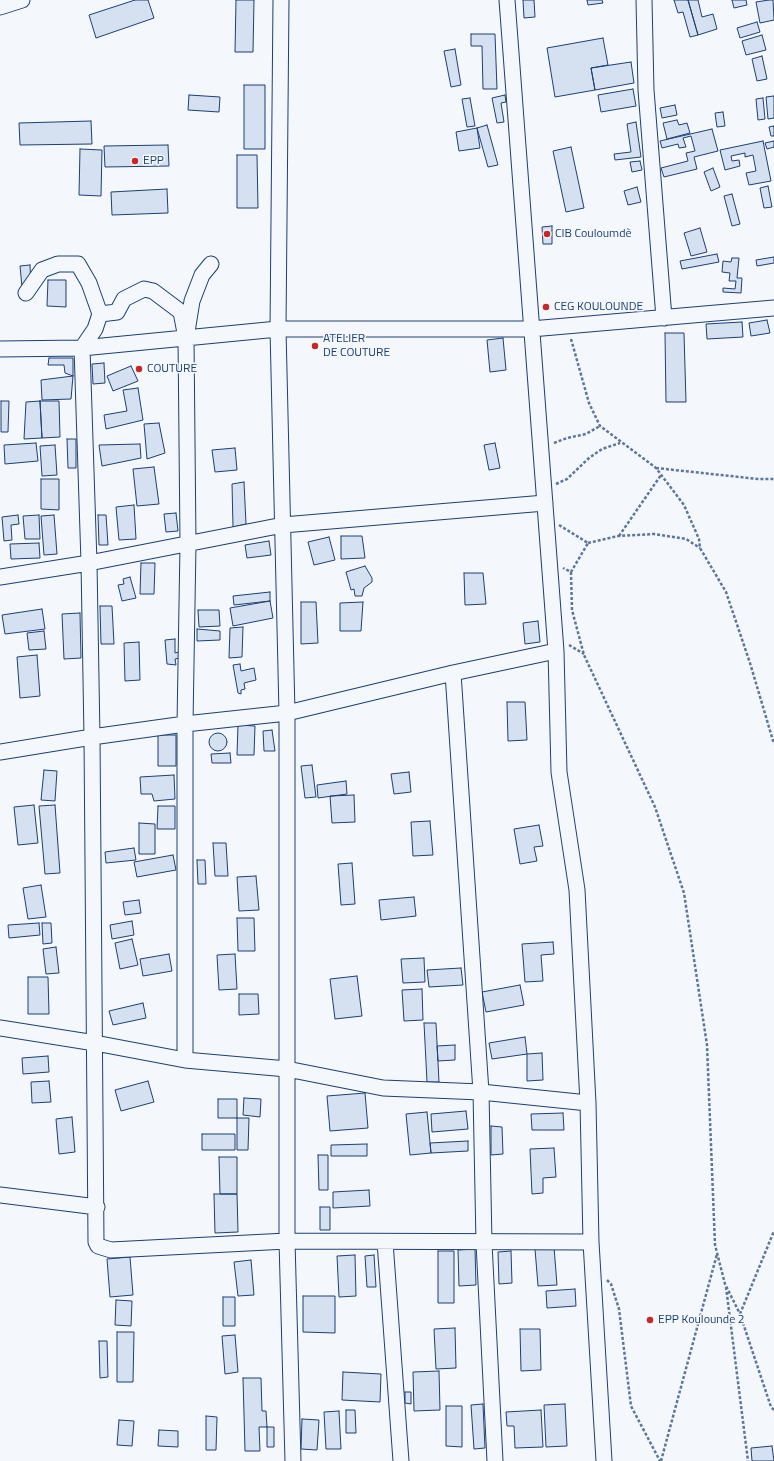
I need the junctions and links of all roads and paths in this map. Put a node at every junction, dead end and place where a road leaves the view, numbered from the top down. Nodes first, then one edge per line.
1 (22, 0) edge
2 (281, 0) edge
3 (507, 0) edge
4 (644, 0) edge
5 (0, 7) edge
6 (212, 264) dead end
7 (26, 293) dead end
8 (774, 308) edge
9 (100, 314) junction
10 (664, 318) junction
11 (567, 326) junction
12 (278, 329) junction
13 (531, 329) junction
14 (186, 338) junction
15 (82, 348) junction
16 (0, 349) edge
17 (600, 426) junction
18 (620, 442) junction
19 (550, 445) dead end
20 (656, 468) junction
21 (661, 475) junction
22 (774, 479) edge
23 (556, 484) dead end
24 (545, 509) junction
25 (283, 525) junction
26 (618, 536) junction
27 (588, 543) junction
28 (188, 544) junction
29 (700, 548) junction
30 (549, 561) junction
31 (89, 563) junction
32 (571, 572) junction
33 (0, 577) edge
34 (556, 652) junction
35 (453, 673) junction
36 (287, 712) junction
37 (185, 724) junction
38 (92, 737) junction
39 (774, 744) edge
40 (0, 752) edge
41 (0, 1028) edge
42 (95, 1043) junction
43 (185, 1060) junction
44 (287, 1069) junction
45 (481, 1092) junction
46 (588, 1103) junction
47 (0, 1195) edge
48 (97, 1207) junction
49 (774, 1231) edge
50 (287, 1241) junction
51 (385, 1242) junction
52 (591, 1242) junction
53 (484, 1243) junction
54 (717, 1253) junction
55 (593, 1264) junction
56 (726, 1284) junction
57 (740, 1314) junction
58 (774, 1410) edge
59 (293, 1461) edge
60 (400, 1461) edge
61 (495, 1461) edge
62 (604, 1461) edge
63 (660, 1461) edge
64 (748, 1461) edge

1 - 5 street
2 - 12 street
3 - 13 street
4 - 10 street
6 - 14 street
7 - 9 street
8 - 10 street
9 - 14 street
9 - 15 street
10 - 11 street
11 - 13 street
11 - 17 path
12 - 13 street
12 - 14 street
12 - 25 street
13 - 24 street
14 - 15 street
14 - 28 street
15 - 16 street
15 - 31 street
17 - 18 path
17 - 19 path
18 - 20 path
18 - 23 path
20 - 21 path
20 - 22 path
21 - 26 path
21 - 29 path
24 - 25 street
24 - 27 path
24 - 30 street
25 - 28 street
25 - 36 street
26 - 27 path
26 - 29 path
27 - 32 path
28 - 31 street
28 - 37 street
29 - 39 path
30 - 32 path
30 - 34 street
31 - 33 street
31 - 38 street
32 - 54 path
34 - 35 street
34 - 46 street
35 - 36 street
35 - 45 street
36 - 37 street
36 - 44 street
37 - 38 street
37 - 43 street
38 - 40 street
38 - 42 street
41 - 42 street
42 - 43 street
42 - 48 street
43 - 44 street
44 - 45 street
44 - 50 street
45 - 46 street
45 - 53 street
46 - 52 street
47 - 48 street
48 - 50 street
49 - 57 path
50 - 51 street
50 - 59 street
51 - 53 street
51 - 60 street
52 - 53 street
52 - 55 street
53 - 61 street
54 - 56 path
54 - 63 path
55 - 62 street
55 - 63 path
56 - 57 path
56 - 64 path
57 - 58 path

